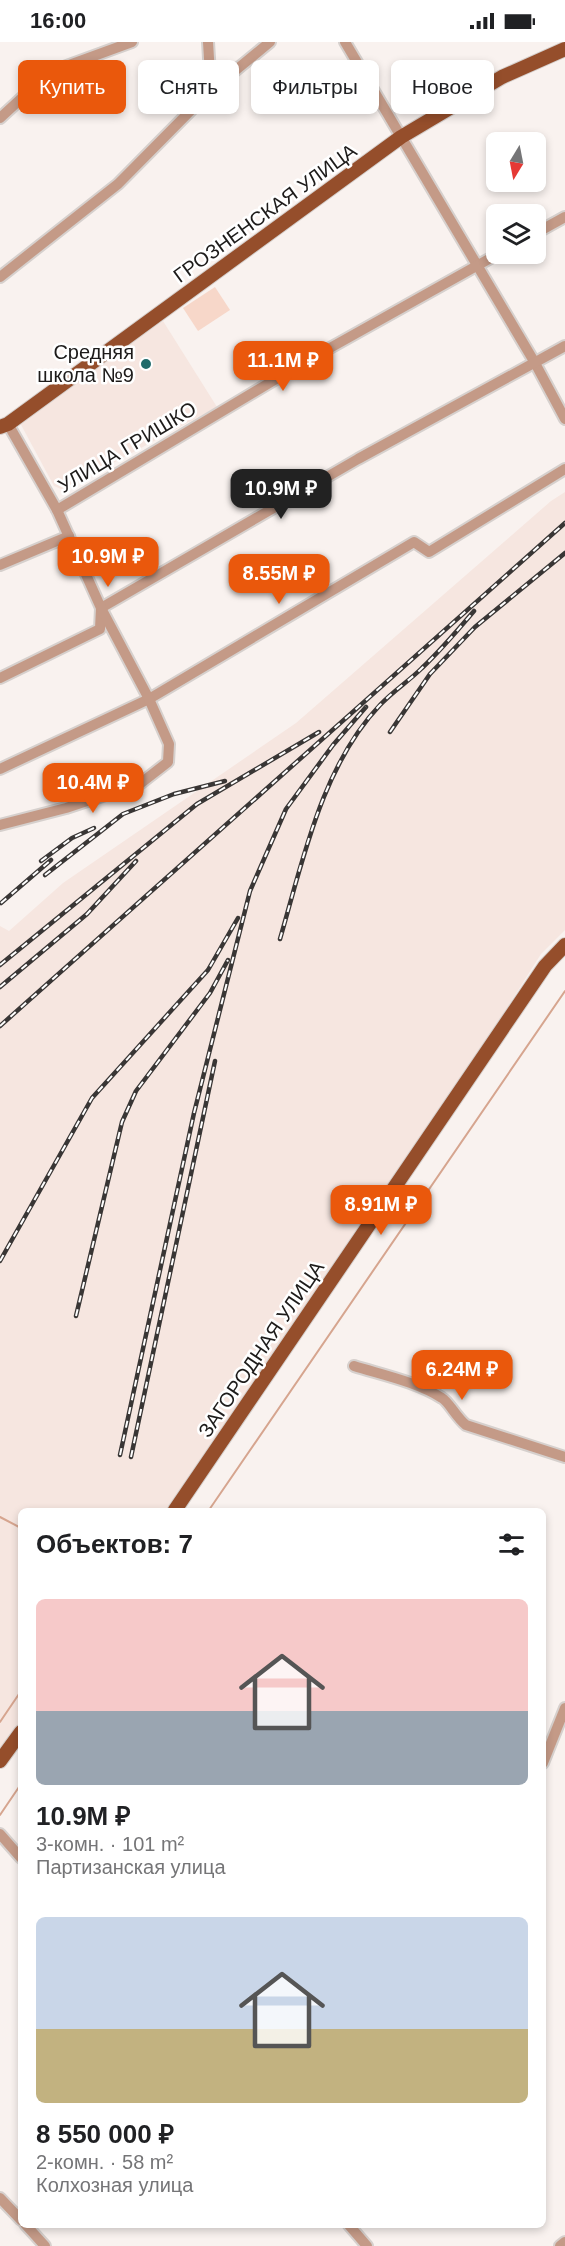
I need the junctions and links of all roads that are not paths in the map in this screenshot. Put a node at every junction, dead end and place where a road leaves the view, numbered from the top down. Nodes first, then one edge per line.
1 (132, 42) edge
2 (208, 42) edge
3 (270, 42) edge
4 (345, 42) edge
5 (565, 49) edge
6 (209, 60) edge
7 (239, 68) edge
8 (188, 114) edge
9 (0, 117) edge
10 (401, 137) junction
11 (565, 217) edge
12 (546, 227) edge
13 (486, 260) edge
14 (477, 265) junction
15 (0, 277) edge
16 (565, 346) edge
17 (535, 363) junction
18 (565, 419) edge
19 (4, 425) edge
20 (565, 469) edge
21 (57, 510) junction
22 (69, 536) junction
23 (0, 565) edge
24 (101, 608) junction
25 (0, 678) edge
26 (149, 699) junction
27 (0, 769) edge
28 (0, 825) edge
29 (565, 945) edge
30 (354, 1366) dead end
31 (565, 1457) edge
32 (176, 1508) edge
33 (565, 1708) edge
34 (18, 1736) edge
35 (546, 1756) edge
36 (0, 1761) edge
37 (0, 1834) edge
38 (18, 1855) edge
39 (0, 2198) edge
40 (18, 2217) edge
41 (29, 2228) edge
42 (359, 2229) edge
43 (565, 2242) edge
44 (45, 2246) edge
45 (367, 2246) edge
46 (560, 2246) edge

1 - 9 street
2 - 6 street
3 - 7 street
4 - 10 street
5 - 10 main road, ГРОЗНЕНСКАЯ УЛИЦА
8 - 15 street
10 - 14 street
10 - 19 main road, ГРОЗНЕНСКАЯ УЛИЦА
11 - 12 street
13 - 14 street, УЛИЦА ГРИШКО
14 - 17 street
14 - 21 street, УЛИЦА ГРИШКО
16 - 17 street
17 - 18 street
17 - 24 street
19 - 21 street
20 - 26 street
21 - 22 street
22 - 23 street
22 - 24 street
24 - 25 street
24 - 26 street
26 - 27 street
26 - 28 street
29 - 32 main road, ЗАГОРОДНАЯ УЛИЦА
30 - 31 street
33 - 35 street
34 - 36 main road
37 - 38 street
39 - 40 street
41 - 44 street
42 - 45 street
43 - 46 street

